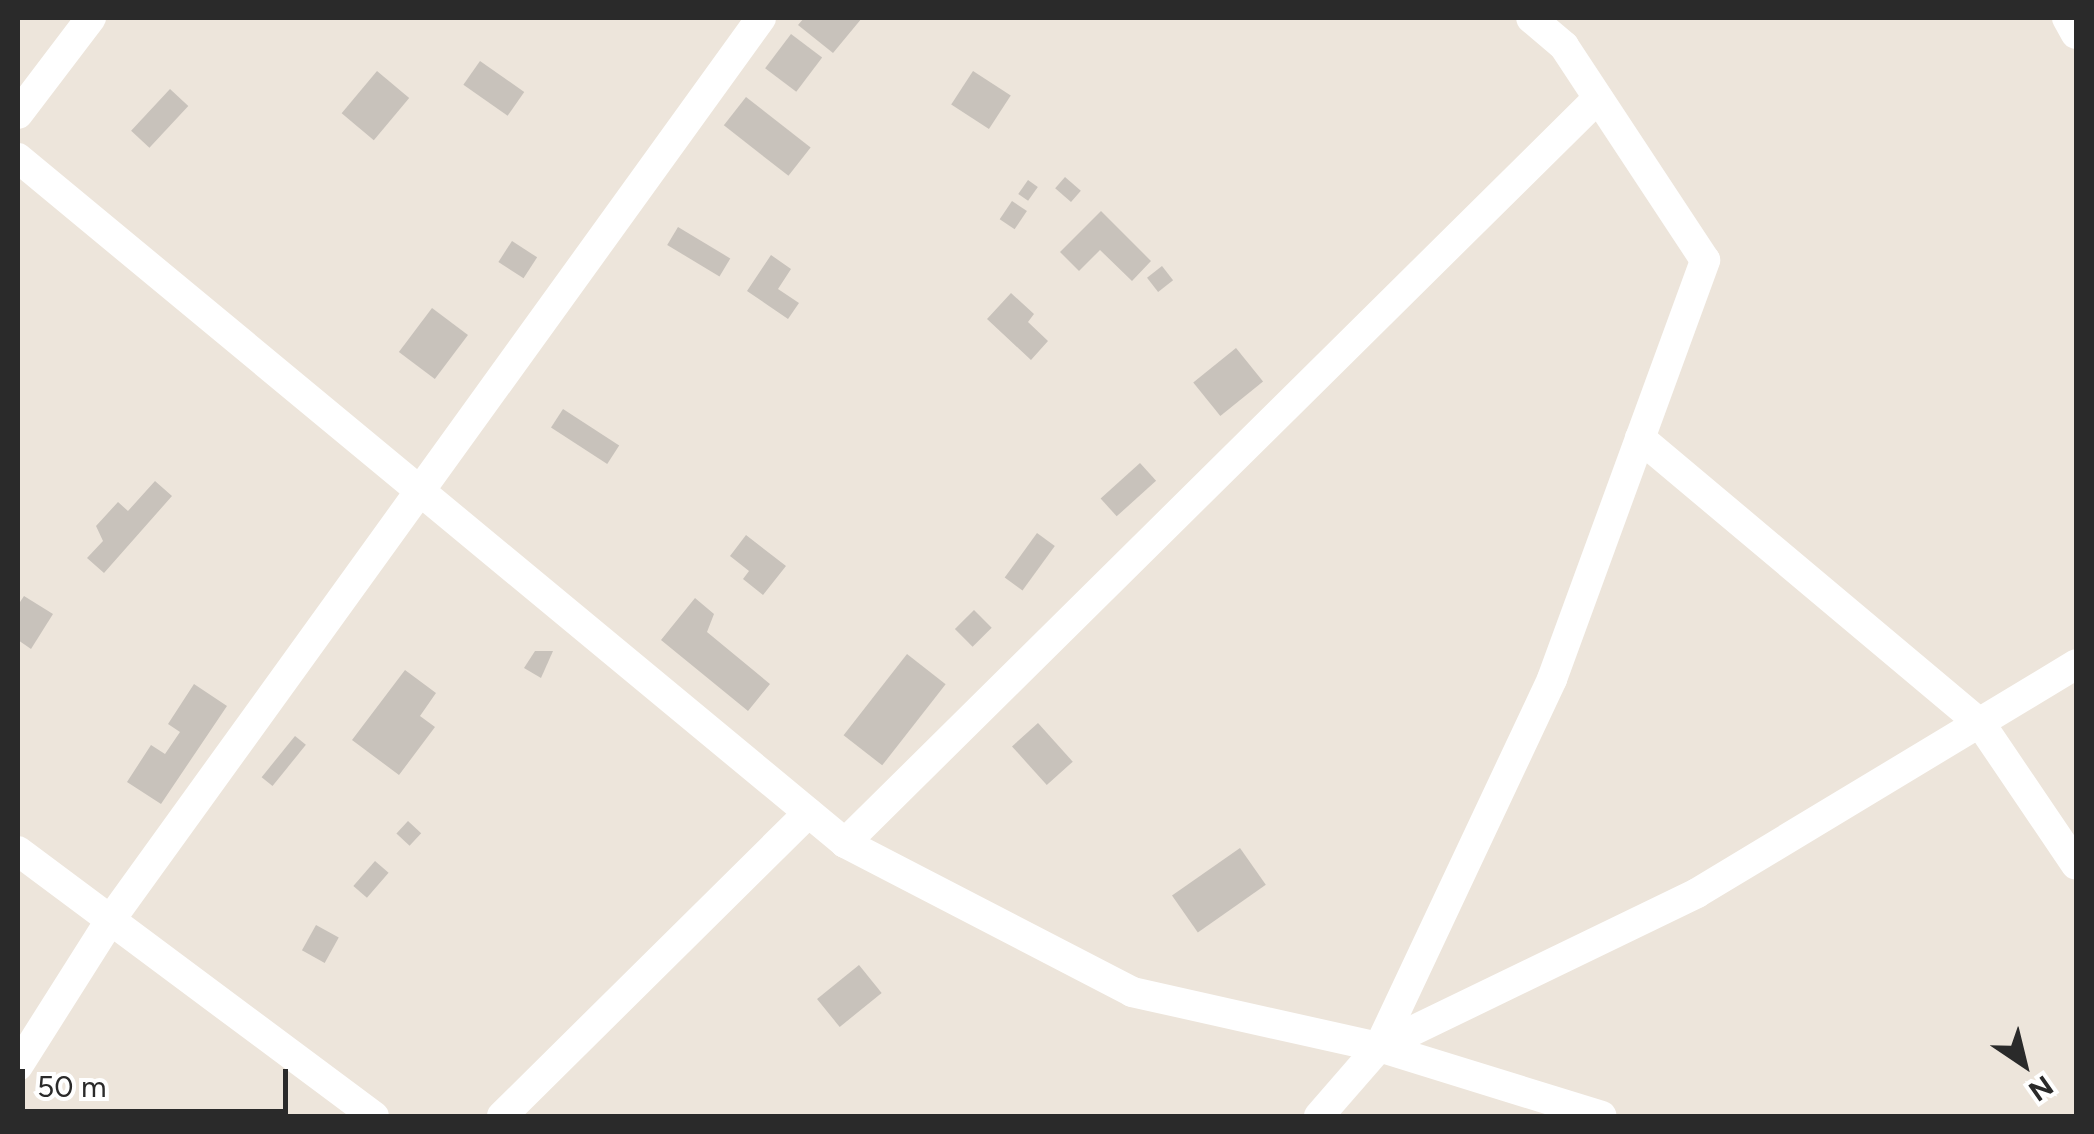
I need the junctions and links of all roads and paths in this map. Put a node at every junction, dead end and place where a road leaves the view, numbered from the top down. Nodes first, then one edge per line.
1 (91, 18) edge
2 (761, 18) edge
3 (1531, 18) edge
4 (2068, 18) edge
5 (2076, 34) edge
6 (1598, 98) junction
7 (18, 114) edge
8 (18, 158) edge
9 (1640, 438) junction
10 (424, 492) junction
11 (2076, 664) edge
12 (1980, 723) junction
13 (808, 813) junction
14 (844, 843) junction
15 (18, 851) edge
16 (2076, 865) edge
17 (111, 919) junction
18 (1379, 1047) junction
19 (18, 1066) edge
20 (374, 1116) edge
21 (502, 1116) edge
22 (1319, 1116) edge
23 (1602, 1116) edge

1 - 7 street
2 - 10 street
3 - 6 street
4 - 5 street
6 - 9 street
6 - 14 street
8 - 10 street
9 - 12 street
9 - 18 street
10 - 13 street
10 - 17 street
11 - 12 street
12 - 16 street
12 - 18 street
13 - 14 street
13 - 21 street
14 - 18 street
15 - 17 street
17 - 19 street
17 - 20 street
18 - 22 street
18 - 23 street

